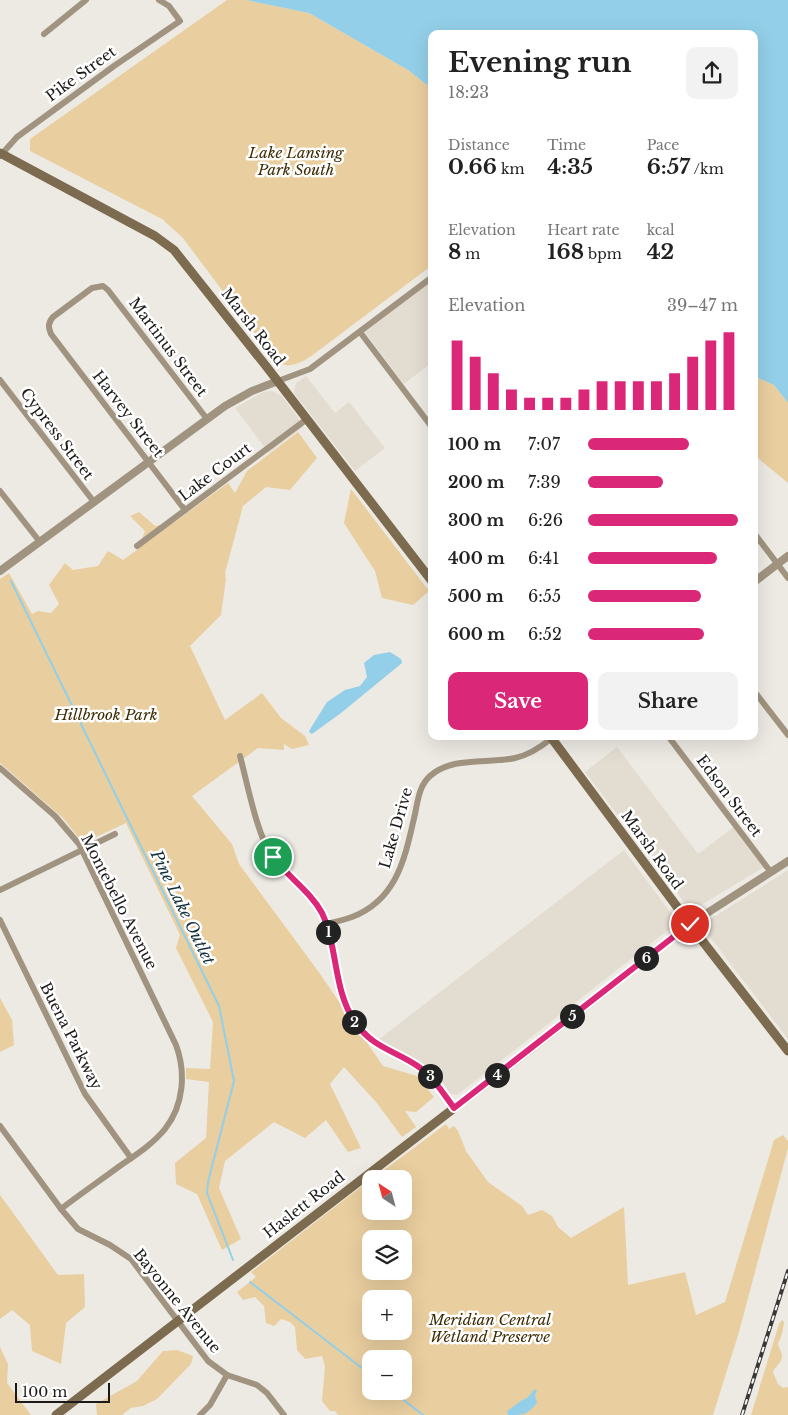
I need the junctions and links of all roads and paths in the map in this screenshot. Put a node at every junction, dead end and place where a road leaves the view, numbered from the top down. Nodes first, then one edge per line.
1 (86, 0) edge
2 (159, 0) edge
3 (44, 34) dead end
4 (0, 154) edge
5 (428, 280) edge
6 (360, 332) junction
7 (51, 334) joint
8 (0, 380) edge
9 (278, 381) junction
10 (207, 419) junction
11 (307, 419) junction
12 (428, 422) edge
13 (149, 462) junction
14 (0, 491) edge
15 (94, 502) junction
16 (185, 510) junction
17 (758, 537) edge
18 (40, 542) junction
19 (137, 546) dead end
20 (788, 556) edge
21 (778, 564) junction
22 (0, 571) edge
23 (428, 576) edge
24 (788, 578) edge
25 (758, 579) edge
26 (758, 696) edge
27 (788, 735) edge
28 (548, 740) edge
29 (554, 740) edge
30 (671, 740) edge
31 (240, 756) dead end
32 (0, 768) edge
33 (115, 834) dead end
34 (82, 850) junction
35 (788, 861) edge
36 (770, 871) junction
37 (0, 890) edge
38 (0, 920) edge
39 (326, 924) junction
40 (690, 924) junction
41 (788, 1051) edge
42 (454, 1108) junction
43 (0, 1126) edge
44 (131, 1158) junction
45 (61, 1209) junction
46 (177, 1321) junction
47 (228, 1375) junction
48 (56, 1415) edge
49 (200, 1415) edge
50 (284, 1415) edge

1 - 3 street
2 - 4 street, Pike Street
4 - 9 main road, Marsh Road
5 - 6 street
6 - 9 street
6 - 12 street
7 - 10 street, Martinus Street
7 - 13 street, Harvey Street
8 - 15 street, Cypress Street
9 - 10 street
9 - 11 main road, Marsh Road
10 - 13 street
11 - 16 street, Lake Court
11 - 23 main road, Marsh Road
13 - 15 street
13 - 16 street, Harvey Street
14 - 18 street
15 - 18 street
16 - 19 street, Lake Court
17 - 21 street
18 - 22 street
20 - 21 street
21 - 24 street
21 - 25 street
26 - 27 street
28 - 39 street, Lake Drive
29 - 40 main road, Marsh Road
30 - 36 street, Edson Street
31 - 39 street
32 - 34 street, Montebello Avenue
33 - 34 street
34 - 37 street
34 - 44 street, Montebello Avenue
35 - 36 street, Haslett Road
36 - 40 street, Haslett Road
38 - 44 street, Buena Parkway
39 - 42 street
40 - 41 main road, Marsh Road
40 - 42 main road, Haslett Road
42 - 46 main road, Haslett Road
43 - 45 street, Bayonne Avenue
44 - 45 street, Montebello Avenue
45 - 46 street, Bayonne Avenue
46 - 47 street, Bayonne Avenue
46 - 48 main road, Haslett Road
47 - 49 street
47 - 50 street, Bayonne Avenue

